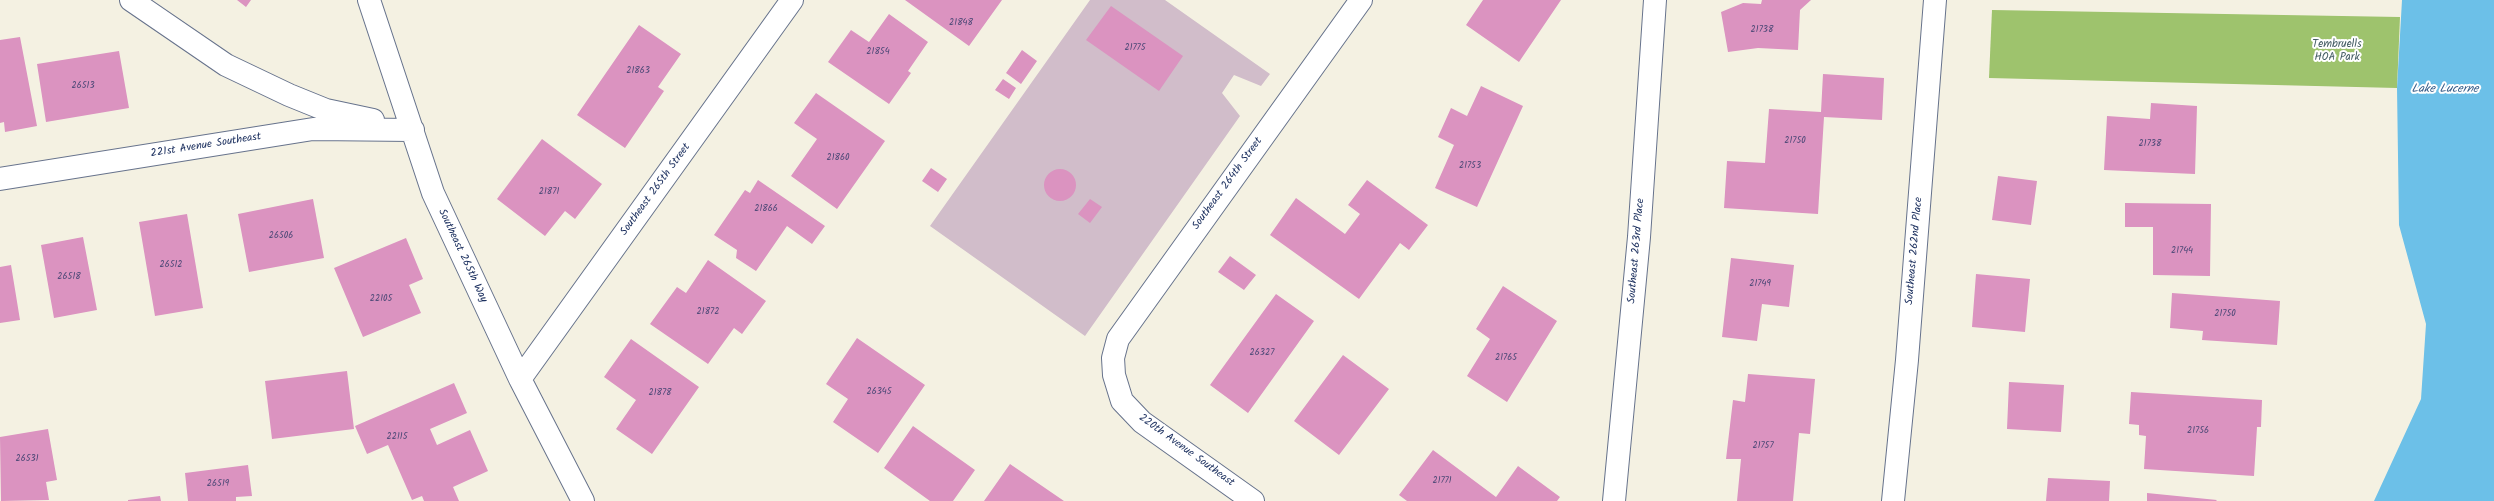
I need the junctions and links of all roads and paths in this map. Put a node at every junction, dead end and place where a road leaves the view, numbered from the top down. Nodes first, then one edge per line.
1 (131, 0) edge
2 (369, 0) edge
3 (792, 0) edge
4 (1360, 0) edge
5 (1655, 0) edge
6 (1935, 0) edge
7 (413, 130) junction
8 (0, 179) edge
9 (1114, 375) joint
10 (520, 379) junction
11 (583, 501) edge
12 (1253, 501) edge
13 (1614, 501) edge
14 (1893, 501) edge

1 - 7 street
2 - 7 street, Southeast 265th Way
3 - 10 street, Southeast 265th Street
4 - 9 street, Southeast 264th Street
5 - 13 street, Southeast 263rd Place
6 - 14 street, Southeast 262nd Place
7 - 8 street, 221st Avenue Southeast
7 - 10 street, Southeast 265th Way
9 - 12 street, 220th Avenue Southeast
10 - 11 street, Southeast 265th Way

